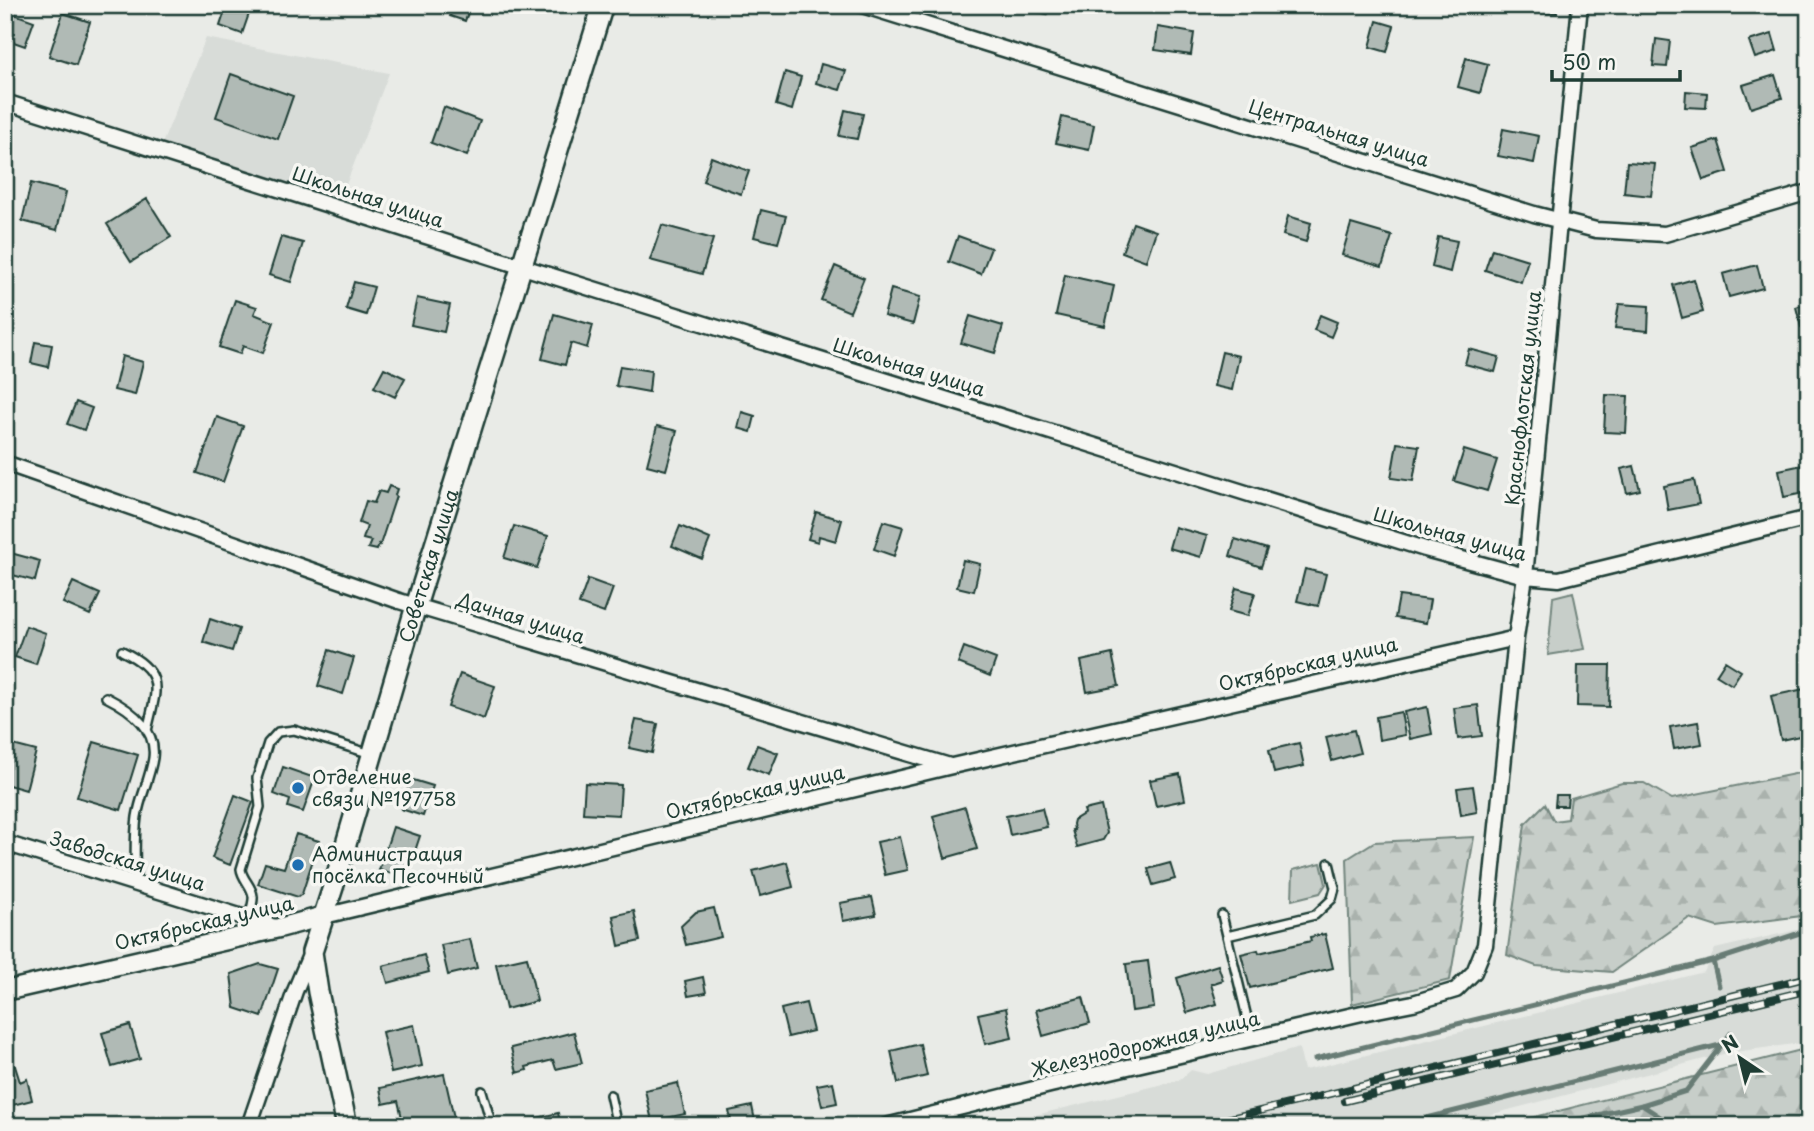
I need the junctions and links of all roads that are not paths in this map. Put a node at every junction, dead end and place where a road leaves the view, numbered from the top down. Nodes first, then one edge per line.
1 (603, 5) edge
2 (862, 5) edge
3 (1580, 5) edge
4 (5, 102) edge
5 (1809, 192) edge
6 (1559, 222) junction
7 (523, 267) junction
8 (5, 463) edge
9 (1809, 518) edge
10 (1525, 576) junction
11 (416, 606) junction
12 (1516, 638) junction
13 (122, 651) dead end
14 (106, 697) dead end
15 (147, 732) junction
16 (372, 755) junction
17 (952, 766) junction
18 (5, 843) edge
19 (1329, 863) dead end
20 (136, 884) junction
21 (1222, 915) dead end
22 (324, 916) junction
23 (248, 919) junction
24 (279, 928) junction
25 (1227, 936) junction
26 (312, 952) junction
27 (5, 991) edge
28 (1413, 1003) joint
29 (1252, 1039) junction
30 (482, 1091) dead end
31 (610, 1095) dead end
32 (249, 1126) edge
33 (347, 1126) edge
34 (492, 1126) edge
35 (617, 1126) edge
36 (886, 1126) edge

1 - 7 main road, Советская улица
2 - 6 street, Центральная улица
3 - 6 street, Краснофлотская улица
4 - 7 street, Школьная улица
5 - 6 street, Центральная улица
6 - 10 street, Краснофлотская улица
7 - 10 street, Школьная улица
7 - 11 main road, Советская улица
8 - 11 street, Дачная улица
9 - 10 street, Школьная улица
10 - 12 street, Краснофлотская улица
11 - 16 main road, Советская улица
11 - 17 street, Дачная улица
12 - 17 street, Октябрьская улица
12 - 28 street, Краснофлотская улица
13 - 15 lane
14 - 15 lane
15 - 20 lane
16 - 22 main road, Советская улица
16 - 23 lane
17 - 22 street, Октябрьская улица
18 - 20 street, Заводская улица
19 - 25 lane
20 - 23 street, Заводская улица
21 - 25 lane
22 - 24 street, Октябрьская улица
22 - 26 main road, Советская улица
23 - 24 street, Заводская улица
24 - 27 street, Октябрьская улица
25 - 29 lane
26 - 32 street, Советская улица
26 - 33 main road
28 - 29 street, Железнодорожная улица
29 - 36 street, Железнодорожная улица
30 - 34 lane
31 - 35 lane

